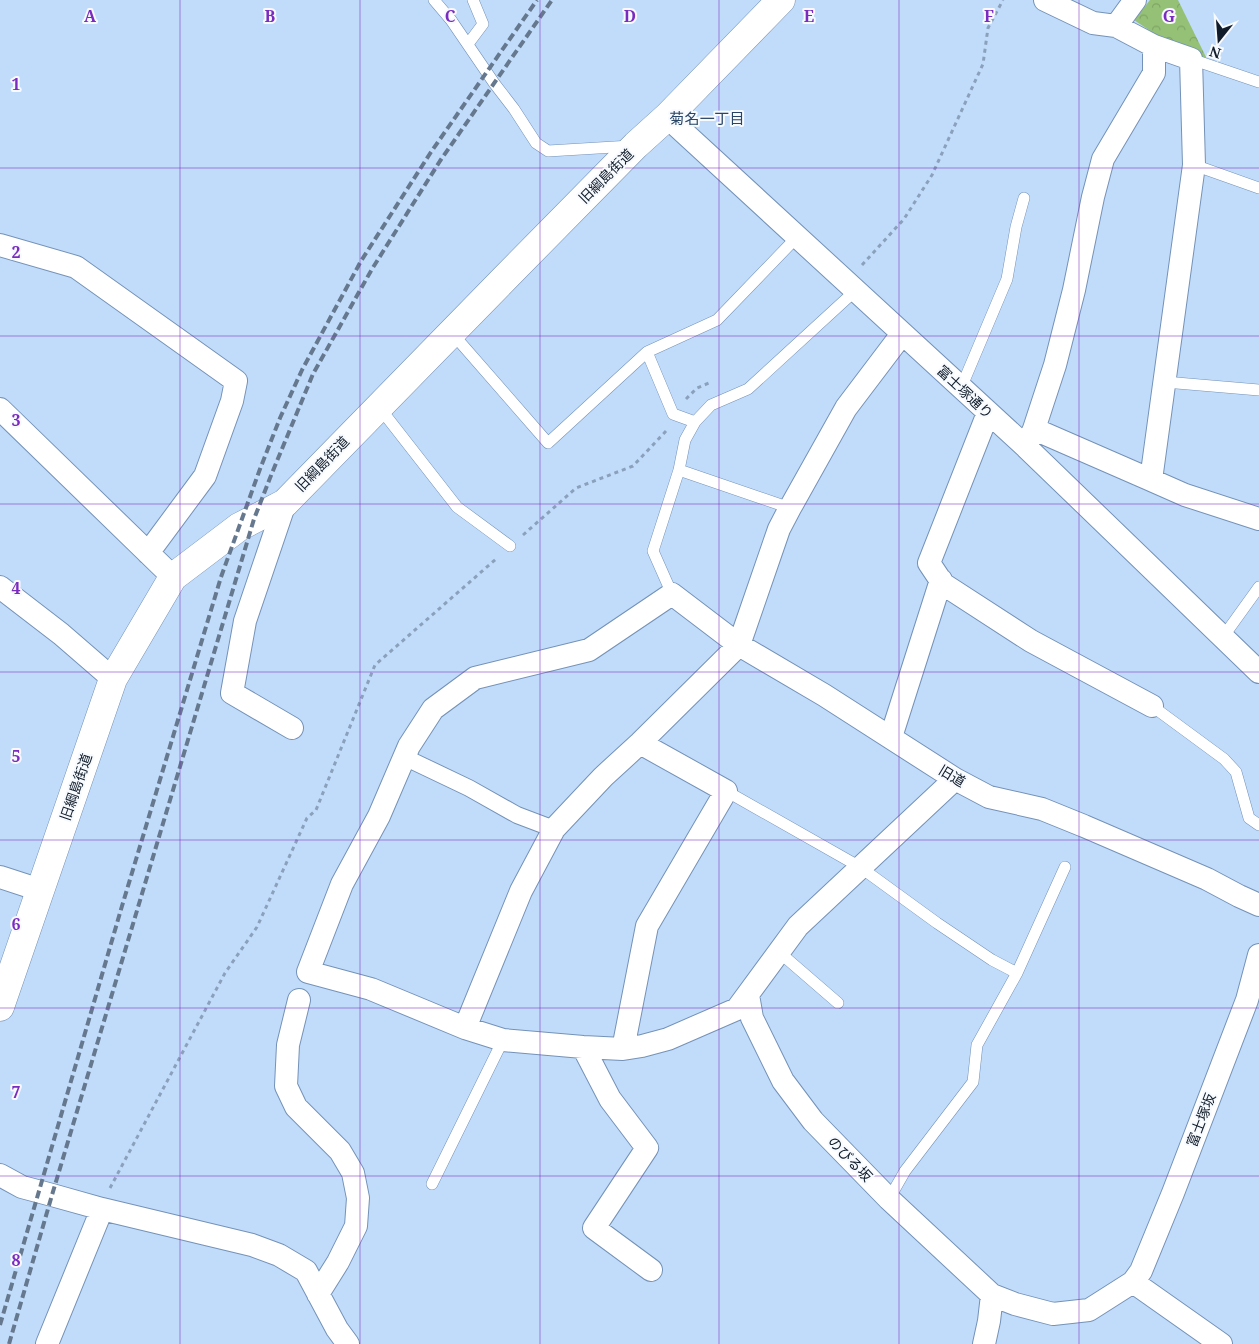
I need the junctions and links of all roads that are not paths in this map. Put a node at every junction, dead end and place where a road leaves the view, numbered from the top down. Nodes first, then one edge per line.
1 (434, 0) edge
2 (473, 0) edge
3 (781, 0) edge
4 (1045, 0) edge
5 (1135, 0) edge
6 (1116, 26) junction
7 (468, 44) junction
8 (1154, 46) junction
9 (1191, 58) junction
10 (1259, 82) edge
11 (667, 117) junction
12 (636, 145) junction
13 (1194, 165) junction
14 (1259, 188) edge
15 (1024, 198) dead end
16 (797, 237) junction
17 (0, 245) edge
18 (855, 291) junction
19 (451, 332) junction
20 (902, 334) junction
21 (647, 352) junction
22 (1165, 382) junction
23 (961, 388) junction
24 (1259, 390) edge
25 (379, 407) junction
26 (0, 409) edge
27 (988, 414) junction
28 (695, 422) junction
29 (1030, 438) junction
30 (679, 470) junction
31 (1151, 480) junction
32 (284, 503) junction
33 (790, 508) junction
34 (1259, 518) edge
35 (510, 546) dead end
36 (148, 553) junction
37 (173, 577) junction
38 (941, 580) junction
39 (0, 587) edge
40 (1259, 587) edge
41 (672, 594) junction
42 (1223, 637) junction
43 (739, 645) junction
44 (1259, 672) edge
45 (113, 679) junction
46 (1152, 706) joint
47 (292, 728) dead end
48 (891, 737) junction
49 (640, 743) junction
50 (404, 757) junction
51 (955, 779) junction
52 (726, 791) junction
53 (1259, 825) edge
54 (554, 829) junction
55 (860, 867) junction
56 (1065, 868) dead end
57 (0, 877) edge
58 (40, 890) junction
59 (1259, 905) edge
60 (778, 952) junction
61 (1259, 955) edge
62 (1017, 973) junction
63 (748, 995) junction
64 (299, 1000) dead end
65 (838, 1003) dead end
66 (0, 1007) edge
67 (465, 1028) junction
68 (503, 1040) junction
69 (584, 1047) junction
70 (623, 1049) junction
71 (0, 1175) edge
72 (432, 1184) dead end
73 (888, 1199) junction
74 (102, 1209) junction
75 (651, 1270) dead end
76 (1133, 1282) junction
77 (318, 1294) junction
78 (992, 1295) junction
79 (47, 1344) edge
80 (348, 1344) edge
81 (984, 1344) edge
82 (1221, 1344) edge

1 - 7 lane
2 - 7 lane
3 - 11 street, 旧綱島街道
4 - 6 street
5 - 6 street
6 - 8 street
7 - 12 lane
8 - 9 street
8 - 29 street
9 - 10 lane
9 - 13 street
11 - 12 street, 旧綱島街道
11 - 16 street, 富士塚通り
12 - 19 street, 旧綱島街道
13 - 14 lane
13 - 22 street
15 - 23 lane
16 - 18 street, 富士塚通り
16 - 21 lane
17 - 36 street
18 - 20 street, 富士塚通り
18 - 28 lane
19 - 21 lane
19 - 25 street, 旧綱島街道
20 - 23 street, 富士塚通り
20 - 33 street
21 - 28 lane
22 - 24 lane
22 - 31 street
23 - 27 street, 富士塚通り
25 - 32 street, 旧綱島街道
25 - 35 lane
26 - 36 street
27 - 29 street, 富士塚通り
27 - 38 street
28 - 30 lane
29 - 31 street
29 - 42 street, 富士塚通り
30 - 33 lane
30 - 41 lane
31 - 34 street
32 - 37 street, 旧綱島街道
32 - 47 street
33 - 43 street
36 - 37 street
37 - 45 street, 旧綱島街道
38 - 46 street
38 - 48 street
39 - 45 street
40 - 42 lane
41 - 43 street, 旧道
41 - 50 street
42 - 44 street, 富士塚通り
43 - 48 street, 旧道
43 - 49 street
45 - 58 street, 旧綱島街道
46 - 53 lane
48 - 51 street, 旧道
49 - 52 street
49 - 54 street
50 - 54 street
50 - 67 street
51 - 55 street
51 - 59 street, 旧道
52 - 55 lane
52 - 70 street
54 - 67 street
55 - 60 street
55 - 62 lane
56 - 62 lane
57 - 58 street
58 - 66 street, 旧綱島街道
60 - 63 street
60 - 65 lane
61 - 76 street, 富士塚坂
62 - 73 lane
63 - 70 street
63 - 73 street, のびる坂
64 - 77 street
67 - 68 street
68 - 69 street
68 - 72 lane
69 - 70 street
69 - 75 street
71 - 74 street
73 - 78 street, のびる坂
74 - 77 street
74 - 79 street
76 - 78 street
76 - 82 street
77 - 80 street
78 - 81 street

